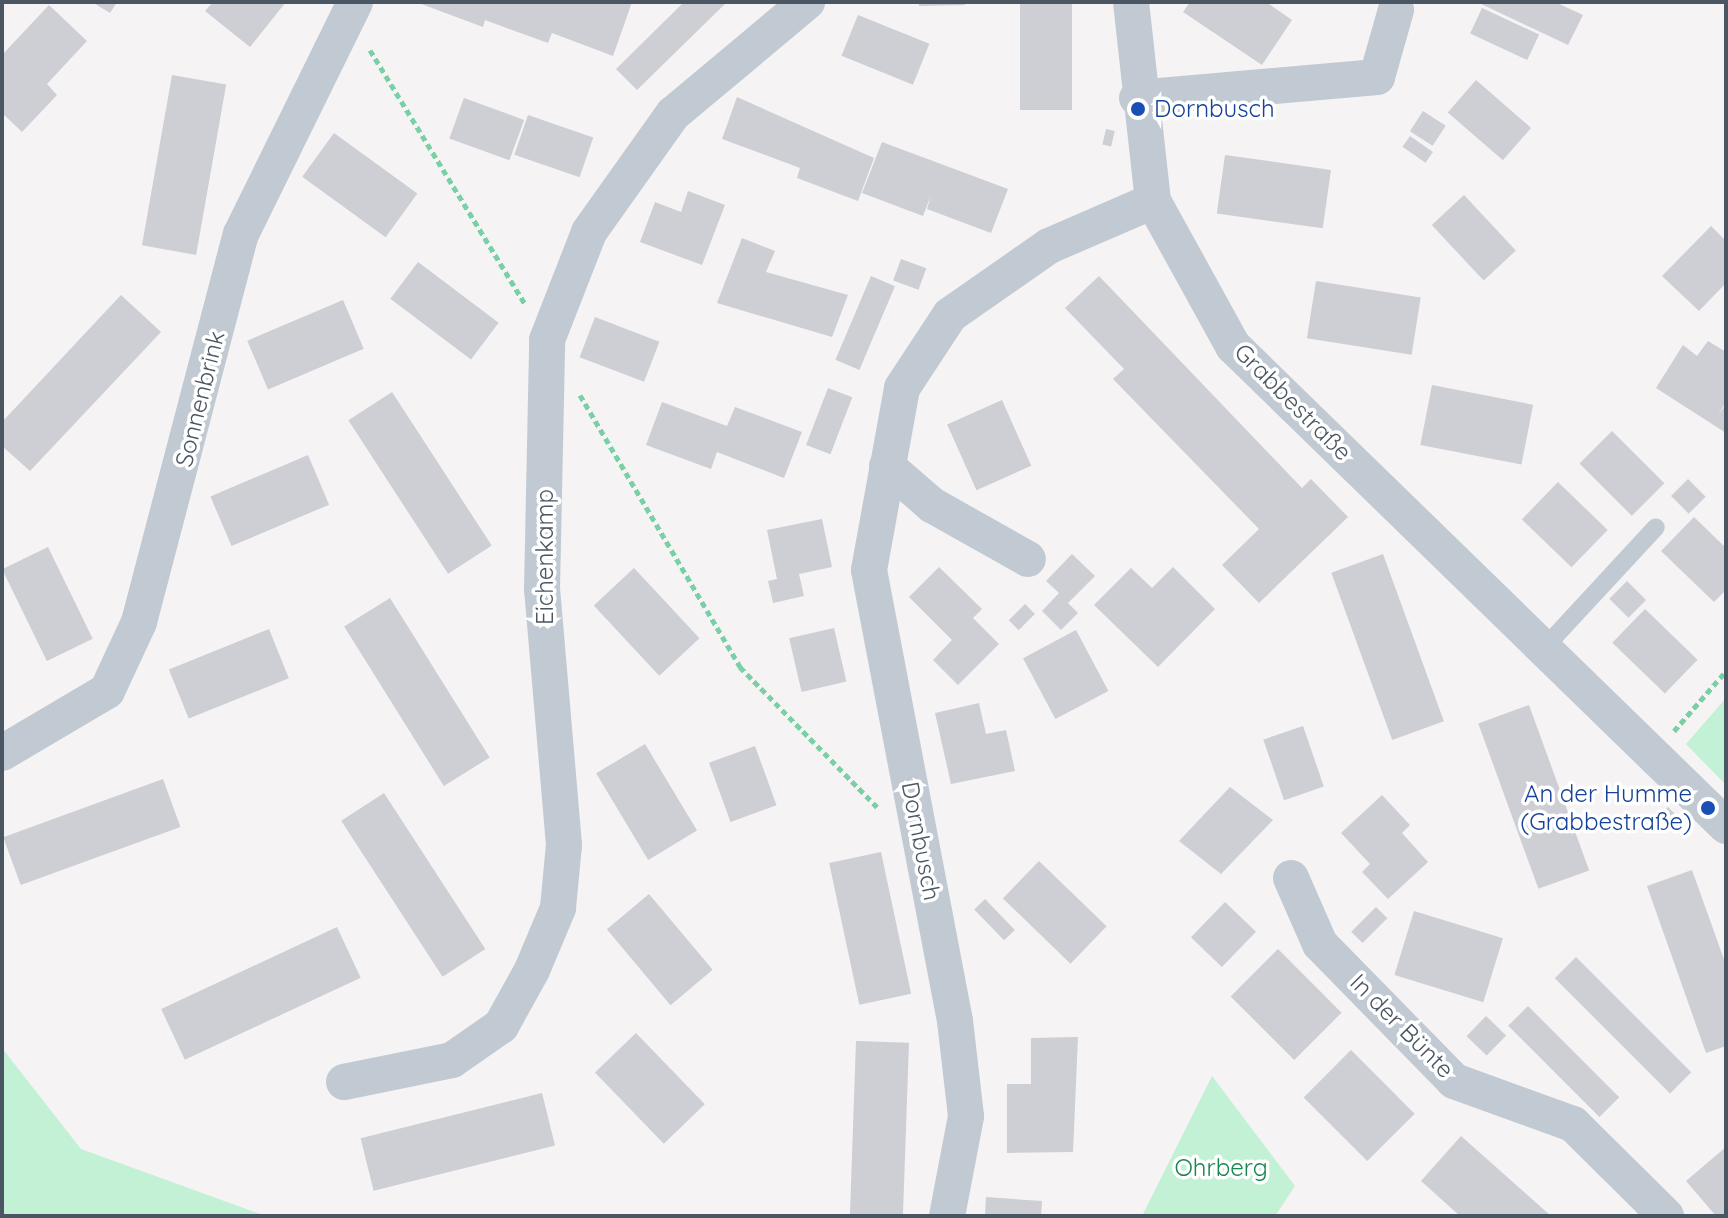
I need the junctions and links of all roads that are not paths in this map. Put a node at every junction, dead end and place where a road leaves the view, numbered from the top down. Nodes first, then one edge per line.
1 (807, 2) edge
2 (1131, 2) edge
3 (351, 8) edge
4 (1396, 10) dead end
5 (1137, 98) junction
6 (1153, 201) junction
7 (887, 466) junction
8 (1656, 527) dead end
9 (1028, 559) dead end
10 (1545, 647) junction
11 (2, 753) edge
12 (1726, 826) edge
13 (1291, 878) dead end
14 (344, 1082) dead end
15 (947, 1216) edge
16 (1666, 1216) edge

1 - 14 street, Eichenkamp
2 - 5 street, Grabbestraße
3 - 11 street, Sonnenbrink
4 - 5 street
5 - 6 street, Grabbestraße
6 - 7 street, Dornbusch
6 - 10 street, Grabbestraße
7 - 9 street
7 - 15 street, Dornbusch
8 - 10 lane
10 - 12 street, Grabbestraße
13 - 16 street, In der Bünte

